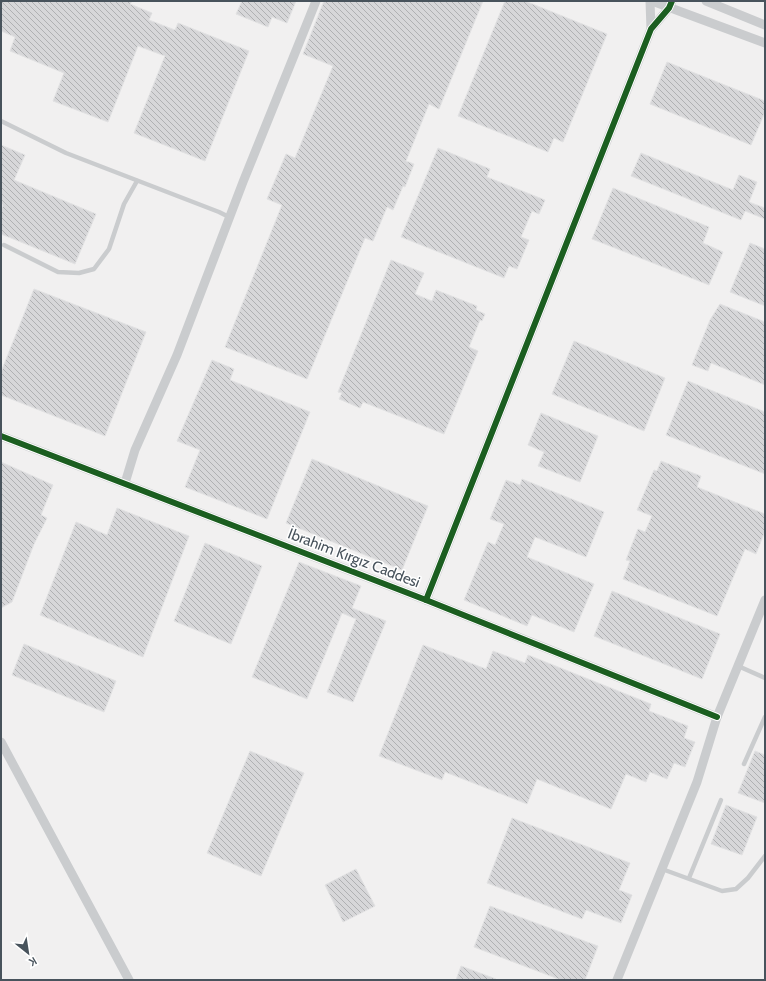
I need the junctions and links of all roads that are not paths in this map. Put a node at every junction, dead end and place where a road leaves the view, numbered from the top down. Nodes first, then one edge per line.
1 (316, 1) edge
2 (651, 1) edge
3 (706, 1) edge
4 (670, 4) edge
5 (765, 24) edge
6 (651, 29) junction
7 (765, 43) edge
8 (1, 121) edge
9 (137, 180) junction
10 (230, 217) junction
11 (4, 245) dead end
12 (1, 436) edge
13 (125, 483) junction
14 (426, 600) junction
15 (765, 600) edge
16 (738, 666) junction
17 (765, 678) edge
18 (717, 717) junction
19 (765, 717) edge
20 (1, 742) edge
21 (744, 764) dead end
22 (721, 800) dead end
23 (765, 856) edge
24 (662, 868) junction
25 (688, 878) junction
26 (129, 980) edge
27 (616, 980) edge

1 - 10 street
2 - 4 street
2 - 6 street
3 - 5 street
4 - 6 street
4 - 7 street
6 - 14 street
8 - 9 lane
9 - 10 lane
9 - 11 lane
10 - 13 street
12 - 13 street, İbrahim Kırgız Caddesi
13 - 14 street, İbrahim Kırgız Caddesi
14 - 18 street, İbrahim Kırgız Caddesi
15 - 16 street
16 - 17 lane
16 - 18 street
18 - 24 street
19 - 21 lane
20 - 26 street
22 - 25 lane
23 - 25 lane
24 - 25 lane
24 - 27 street

